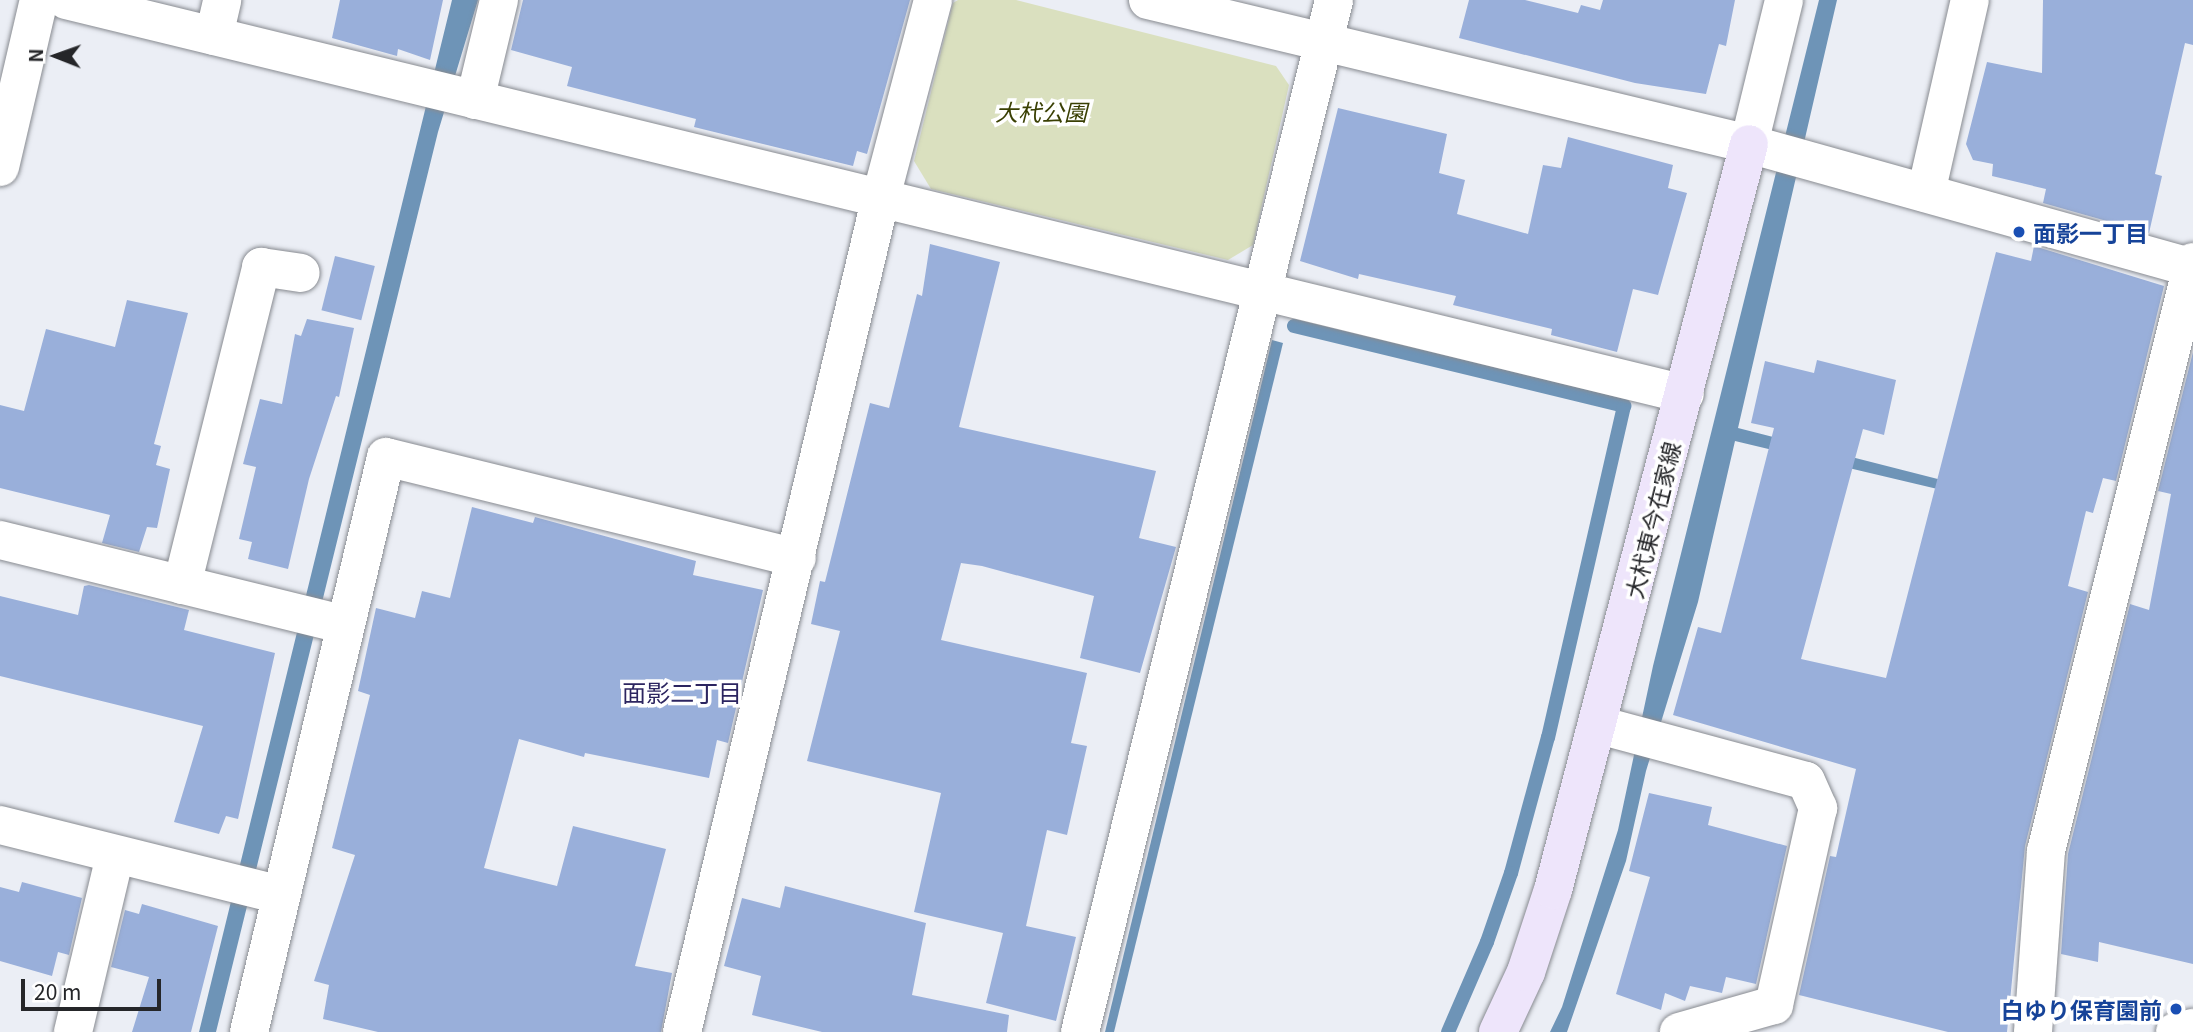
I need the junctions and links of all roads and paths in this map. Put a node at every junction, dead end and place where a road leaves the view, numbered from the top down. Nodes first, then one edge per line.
1 (39, 0) edge
2 (66, 0) edge
3 (499, 0) edge
4 (933, 0) edge
5 (1148, 0) edge
6 (1334, 0) edge
7 (1784, 0) edge
8 (1970, 0) edge
9 (218, 18) edge
10 (1324, 44) junction
11 (475, 100) junction
12 (1749, 144) junction
13 (0, 167) edge
14 (1926, 193) junction
15 (881, 197) junction
16 (2193, 266) edge
17 (301, 273) dead end
18 (1261, 292) junction
19 (1685, 394) junction
20 (0, 540) edge
21 (797, 558) junction
22 (182, 585) junction
23 (345, 625) junction
24 (1615, 730) junction
25 (0, 825) edge
26 (115, 856) junction
27 (281, 895) junction
28 (2193, 1028) edge
29 (73, 1032) edge
30 (249, 1032) edge
31 (682, 1032) edge
32 (1080, 1032) edge
33 (1497, 1032) edge
34 (1679, 1032) edge
35 (2033, 1032) edge
36 (2175, 1032) edge

1 - 13 street
2 - 9 street
3 - 11 street
4 - 15 street
5 - 10 street
6 - 10 street
7 - 12 street, 大杙東今在家線
8 - 14 street
9 - 11 street
10 - 12 street
10 - 18 street
11 - 15 street
12 - 14 street
12 - 19 street, 大杙東今在家線
14 - 16 street
15 - 18 street
15 - 21 street
16 - 35 street
17 - 22 street
18 - 19 street
18 - 32 street
19 - 24 street, 大杙東今在家線
20 - 22 street
21 - 23 street
21 - 31 street
22 - 23 street
23 - 27 street
24 - 33 street, 大杙東今在家線
24 - 34 street
25 - 26 street
26 - 27 street
26 - 29 street
27 - 30 street
28 - 36 street

